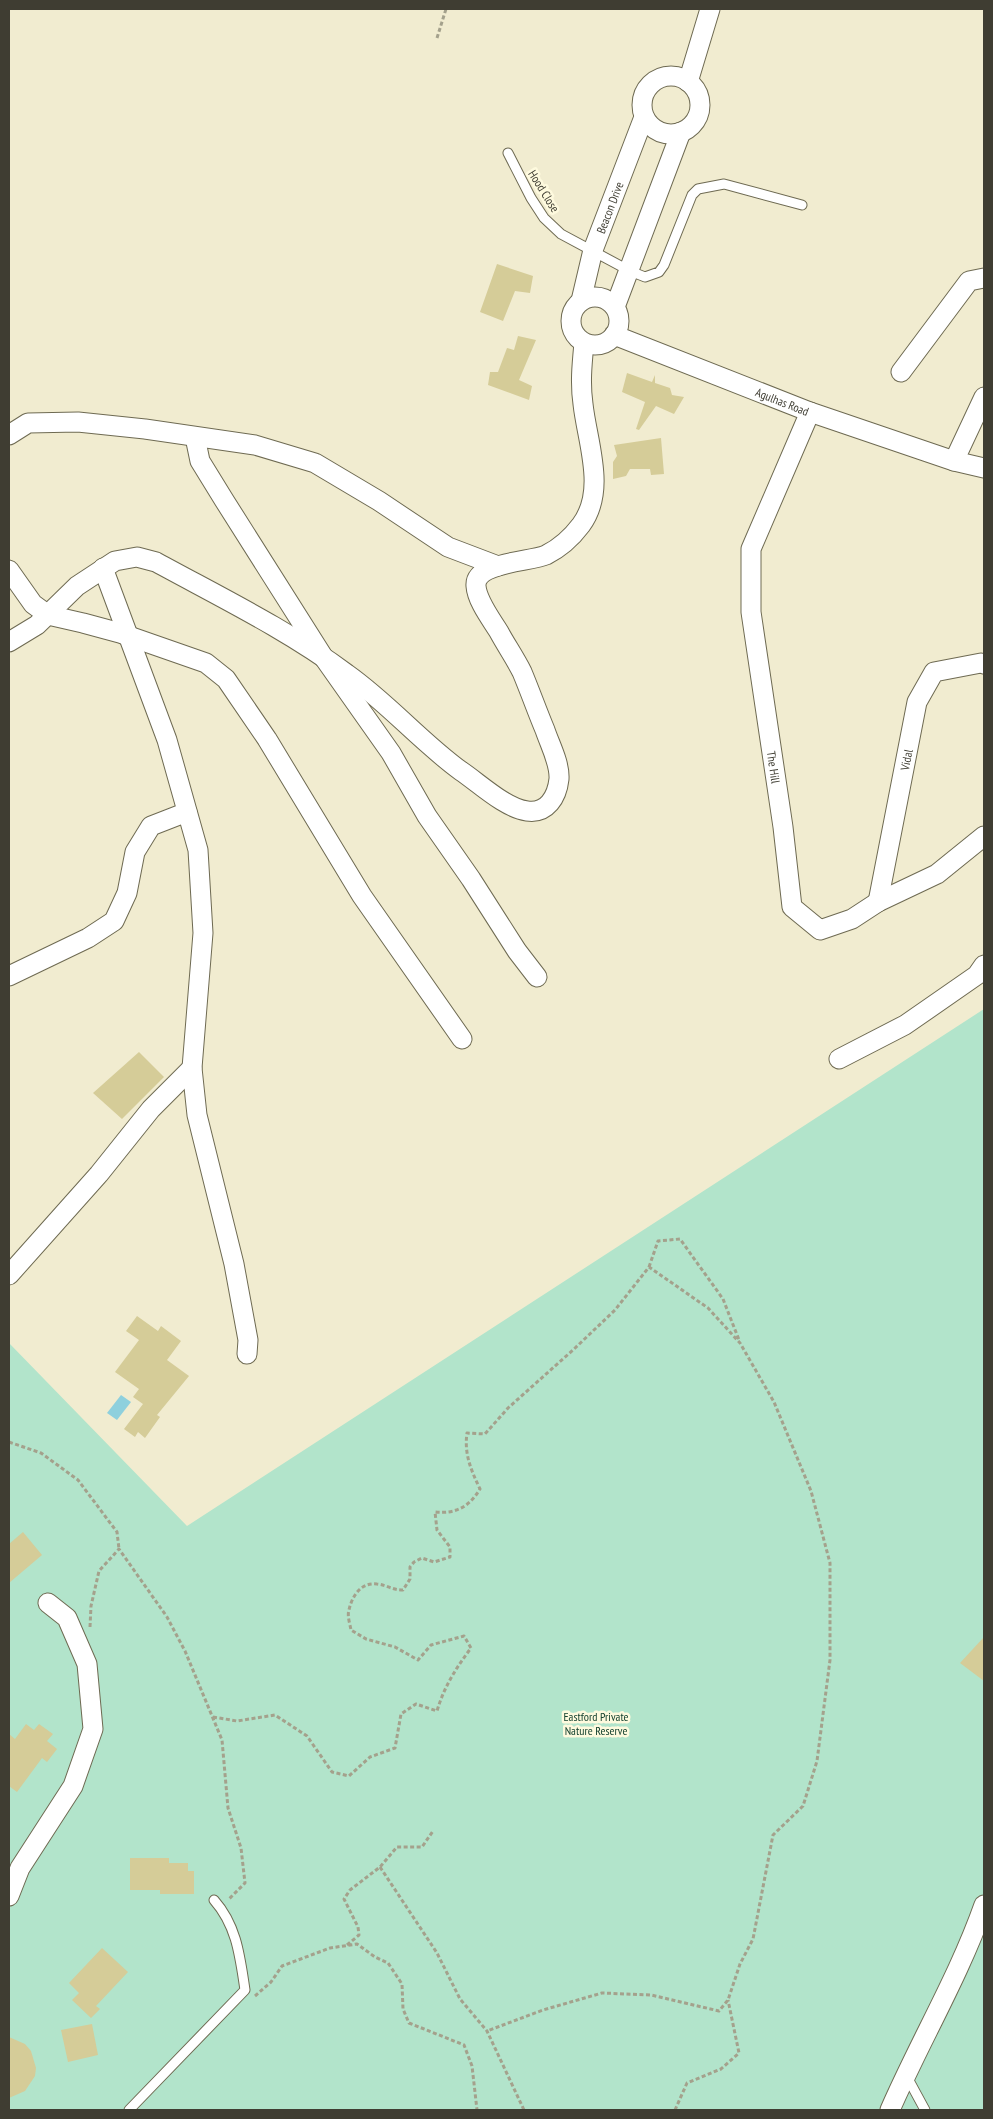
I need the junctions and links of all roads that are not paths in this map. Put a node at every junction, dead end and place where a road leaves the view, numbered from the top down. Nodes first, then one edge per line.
1 (710, 9) edge
2 (688, 82) junction
3 (644, 117) junction
4 (681, 132) junction
5 (508, 153) dead end
6 (802, 205) dead end
7 (593, 250) junction
8 (630, 271) junction
9 (984, 278) edge
10 (581, 301) junction
11 (615, 307) junction
12 (614, 335) junction
13 (584, 342) junction
14 (901, 372) dead end
15 (984, 397) edge
16 (810, 412) junction
17 (9, 435) edge
18 (195, 437) junction
19 (954, 461) junction
20 (984, 468) edge
21 (498, 566) junction
22 (102, 568) junction
23 (9, 570) edge
24 (48, 615) junction
25 (128, 636) junction
26 (9, 642) edge
27 (324, 658) junction
28 (984, 664) edge
29 (187, 812) junction
30 (984, 836) edge
31 (878, 902) junction
32 (984, 965) edge
33 (9, 976) edge
34 (537, 977) dead end
35 (462, 1039) dead end
36 (839, 1059) dead end
37 (192, 1068) junction
38 (9, 1275) edge
39 (247, 1354) dead end
40 (48, 1603) dead end
41 (9, 1896) edge
42 (214, 1900) dead end
43 (984, 1906) edge
44 (906, 2074) junction
45 (129, 2110) edge
46 (890, 2110) edge
47 (925, 2110) edge

1 - 2 street
2 - 3 street
2 - 4 street
3 - 4 street
3 - 7 street, Beacon Drive
4 - 8 street
5 - 7 lane, Hood Close
6 - 8 lane
7 - 8 lane, Hood Close
7 - 10 street, Beacon Drive
8 - 11 street
9 - 14 street
10 - 11 street
10 - 13 street
11 - 12 street
12 - 13 street
12 - 16 street, Agulhas Road
13 - 21 street
15 - 19 street
16 - 19 street, Agulhas Road
16 - 31 street, The Hill
17 - 18 street
18 - 21 street
18 - 27 street
19 - 20 street, Agulhas Road
21 - 27 street
22 - 24 street
22 - 25 street
22 - 27 street
23 - 24 street
24 - 25 street
24 - 26 street
25 - 29 street
25 - 35 street
27 - 34 street
28 - 31 street, Vidal
29 - 33 street
29 - 37 street
30 - 31 street, The Hill
32 - 36 street
37 - 38 street
37 - 39 street
40 - 41 street
42 - 45 lane
43 - 44 street
44 - 46 street
44 - 47 lane

